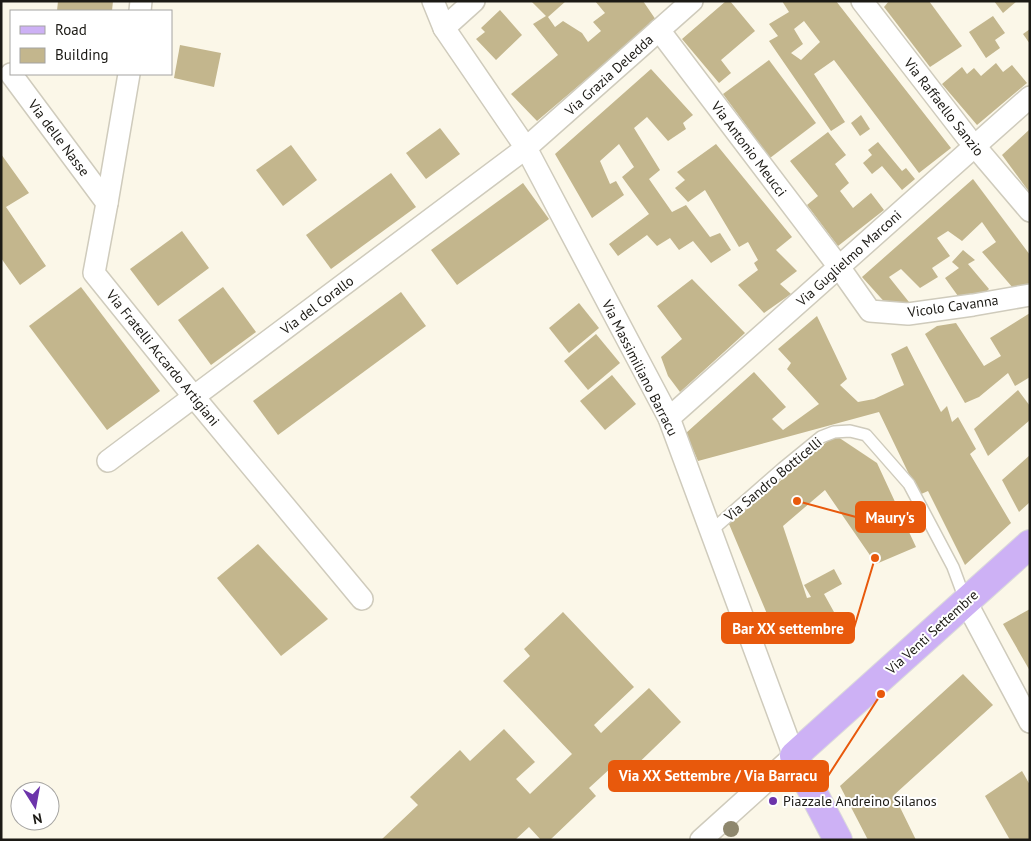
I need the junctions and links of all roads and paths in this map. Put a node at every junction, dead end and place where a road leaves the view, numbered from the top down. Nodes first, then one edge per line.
1 (433, 1) edge
2 (474, 1) edge
3 (692, 1) edge
4 (862, 1) edge
5 (444, 28) junction
6 (659, 30) junction
7 (1, 60) edge
8 (10, 73) edge
9 (12, 75) edge
10 (129, 75) edge
11 (1030, 97) edge
12 (974, 146) junction
13 (526, 148) junction
14 (107, 203) junction
15 (1030, 211) edge
16 (839, 267) junction
17 (1030, 295) edge
18 (194, 397) junction
19 (668, 418) junction
20 (108, 461) dead end
21 (711, 531) junction
22 (1030, 544) edge
23 (362, 599) dead end
24 (966, 602) junction
25 (1030, 722) edge
26 (794, 756) junction
27 (701, 840) edge
28 (838, 840) edge

1 - 5 street, Via Massimiliano Barracu
2 - 5 street
3 - 6 street, Via Grazia Deledda
4 - 12 street, Via Raffaello Sanzio
5 - 13 street, Via Massimiliano Barracu
6 - 13 street, Via Grazia Deledda
6 - 16 street, Via Antonio Meucci
7 - 8 street, Via delle Nasse
9 - 14 street, Via delle Nasse
10 - 14 street, Via Fratelli Accardo Artigiani
11 - 12 street, Via Guglielmo Marconi
12 - 15 street, Via Raffaello Sanzio
12 - 16 street, Via Guglielmo Marconi
13 - 18 street, Via del Corallo
13 - 19 street, Via Massimiliano Barracu
14 - 18 street, Via Fratelli Accardo Artigiani
16 - 17 street, Vicolo Cavanna
16 - 19 street, Via Guglielmo Marconi
18 - 20 street, Via del Corallo
18 - 23 street, Via Fratelli Accardo Artigiani
19 - 21 street, Via Massimiliano Barracu
21 - 24 lane, Via Sandro Botticelli
21 - 26 street, Via Massimiliano Barracu
22 - 24 main road, Via Venti Settembre
24 - 25 street, Via Sandro Botticelli
24 - 26 main road, Via Venti Settembre
26 - 27 street, Via Venti Settembre
26 - 28 main road, Via Massimiliano Barracu

